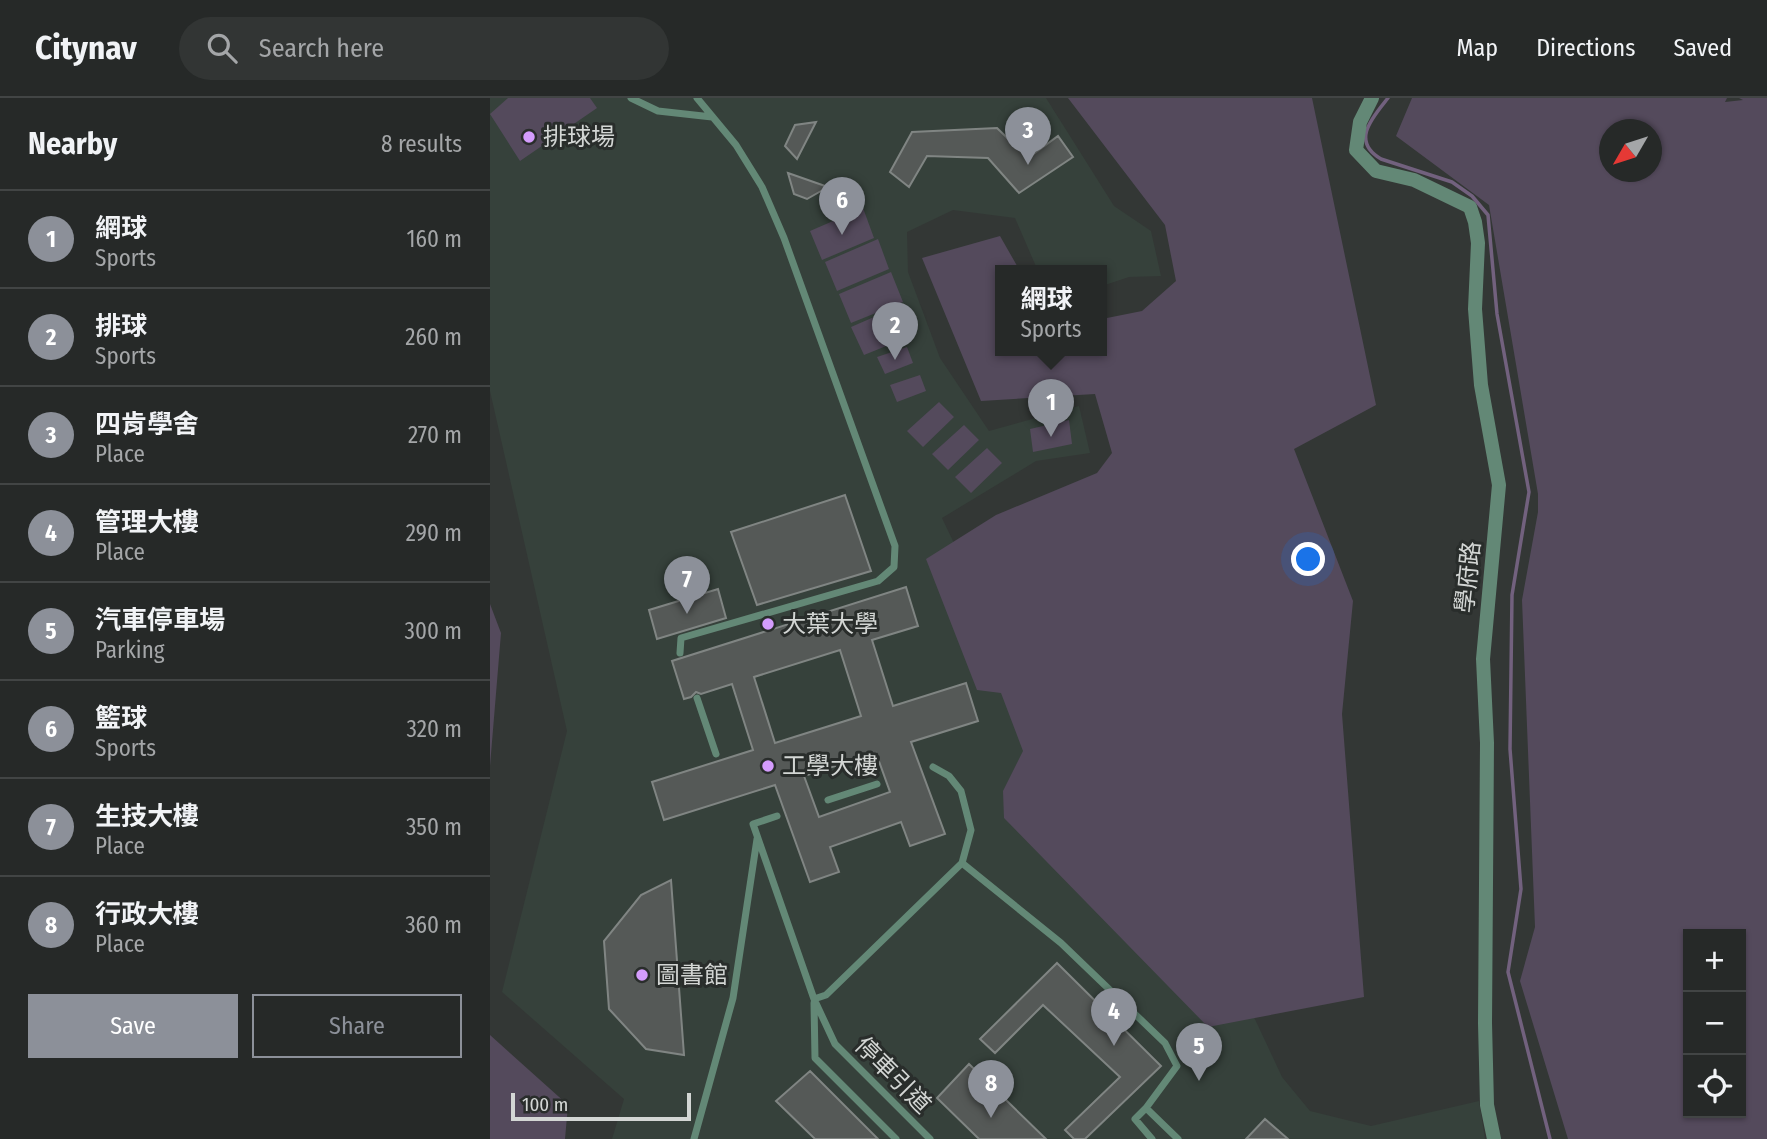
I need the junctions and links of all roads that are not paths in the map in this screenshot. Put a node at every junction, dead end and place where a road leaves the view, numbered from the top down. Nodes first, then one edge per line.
1 (631, 98) edge
2 (697, 98) edge
3 (1372, 98) edge
4 (712, 117) junction
5 (680, 653) dead end
6 (697, 698) dead end
7 (716, 754) dead end
8 (933, 768) dead end
9 (877, 784) dead end
10 (828, 800) dead end
11 (777, 816) dead end
12 (757, 834) junction
13 (962, 863) junction
14 (814, 999) junction
15 (1146, 1108) junction
16 (694, 1139) edge
17 (896, 1139) edge
18 (930, 1139) edge
19 (1152, 1139) edge
20 (1178, 1139) edge
21 (1494, 1139) edge

1 - 4 lane
2 - 4 lane
3 - 21 street, 學府路
4 - 5 lane
6 - 7 lane
8 - 13 lane
9 - 10 lane
11 - 12 lane
12 - 14 lane
12 - 16 lane
13 - 14 lane
13 - 15 lane
14 - 17 lane
14 - 18 lane, 停車引道
15 - 19 lane
15 - 20 lane

